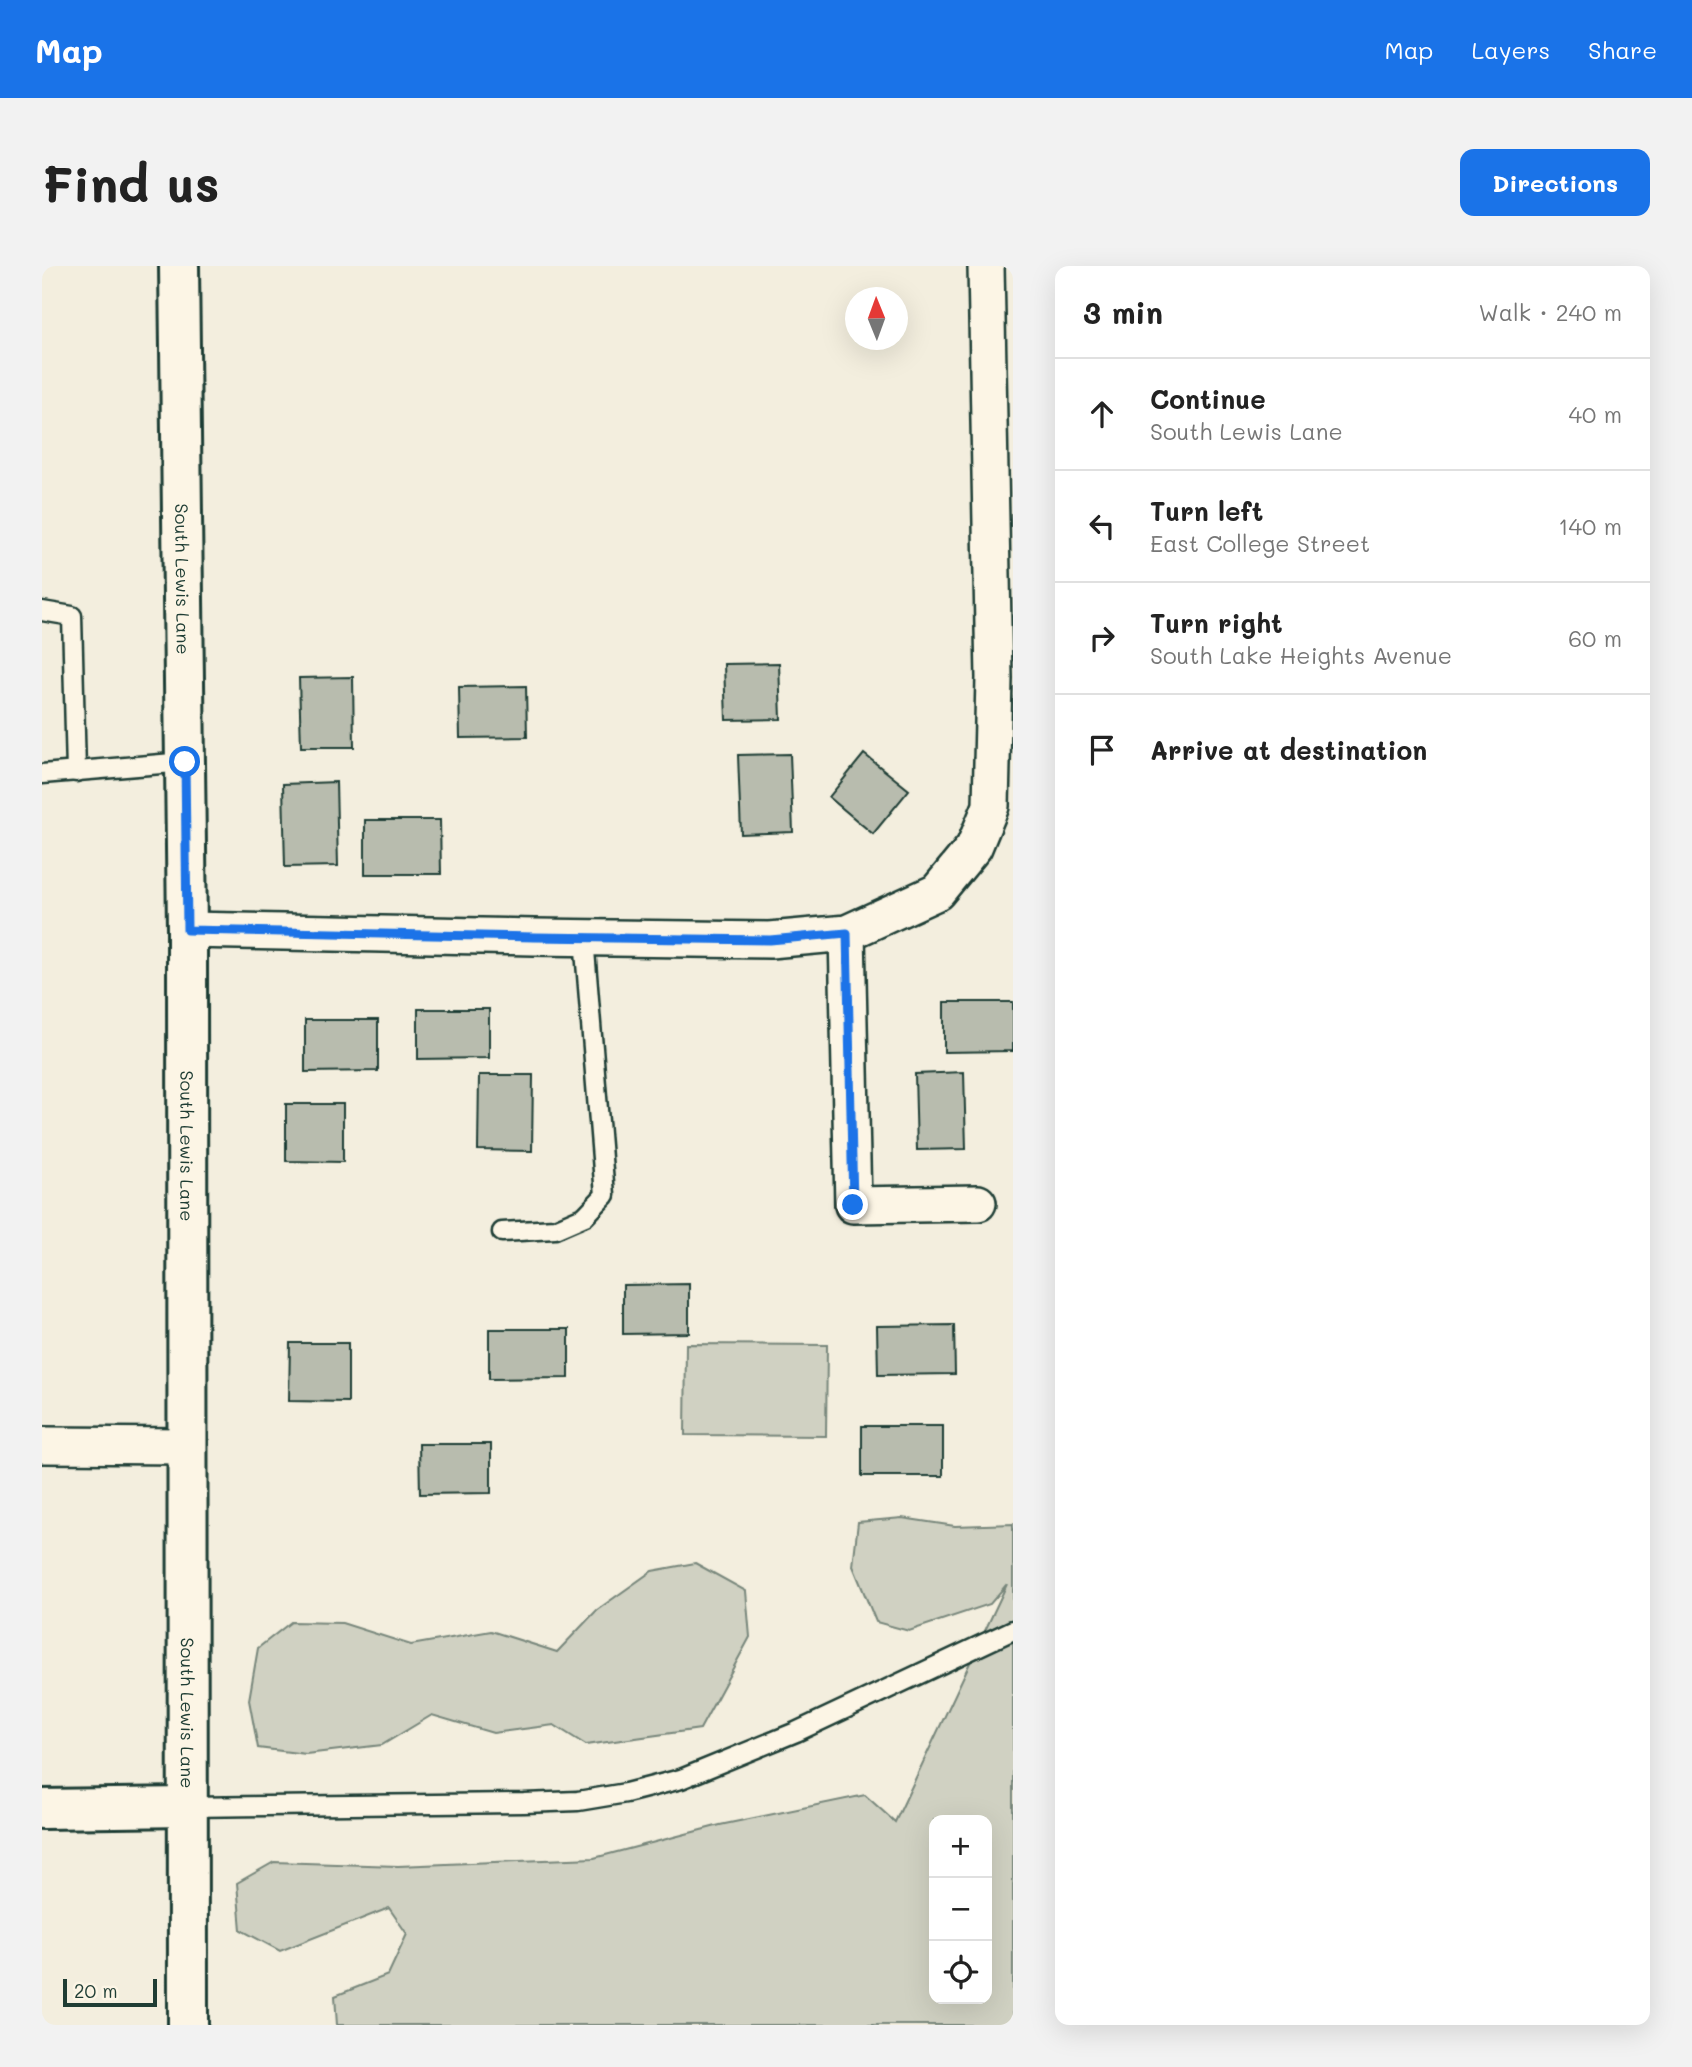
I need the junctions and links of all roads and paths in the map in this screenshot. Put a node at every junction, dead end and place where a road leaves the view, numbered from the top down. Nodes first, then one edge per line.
1 (179, 266) edge
2 (986, 266) edge
3 (42, 611) edge
4 (185, 762) junction
5 (75, 772) junction
6 (42, 774) edge
7 (187, 930) junction
8 (847, 933) junction
9 (584, 938) junction
10 (978, 1203) dead end
11 (502, 1233) dead end
12 (42, 1445) edge
13 (188, 1446) junction
14 (1013, 1630) edge
15 (187, 1807) junction
16 (42, 1809) edge
17 (188, 2025) edge

1 - 4 street, South Lewis Lane
2 - 8 street
3 - 5 lane
4 - 5 lane
4 - 7 street, South Lewis Lane
5 - 6 lane
7 - 9 street
7 - 13 street, South Lewis Lane
8 - 9 street
8 - 10 street
9 - 11 lane
12 - 13 street
13 - 15 street, South Lewis Lane
14 - 15 lane
15 - 16 street
15 - 17 street, South Lewis Lane

